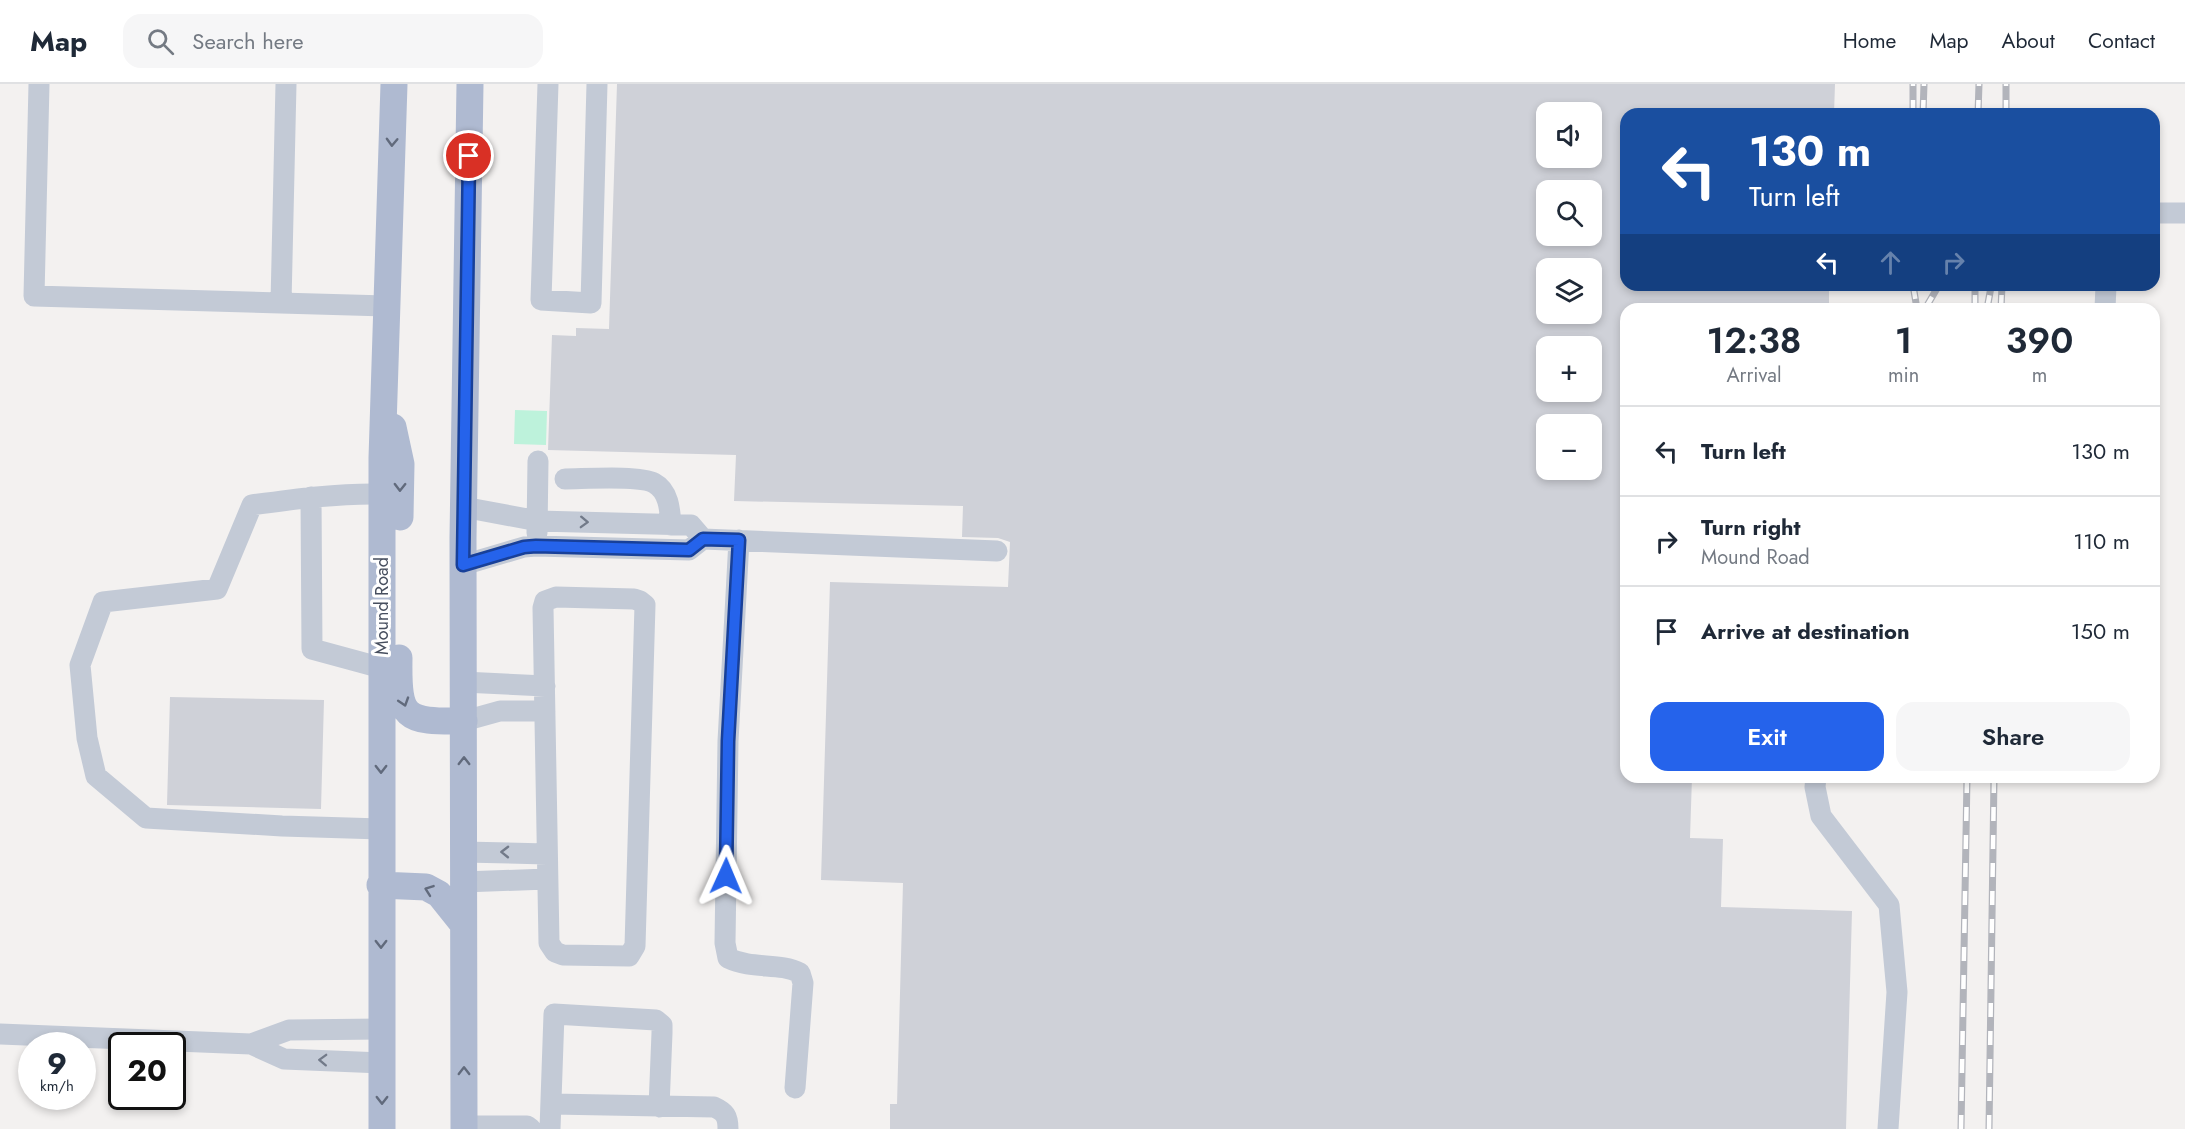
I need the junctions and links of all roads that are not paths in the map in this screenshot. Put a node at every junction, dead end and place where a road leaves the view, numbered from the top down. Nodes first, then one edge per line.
1 (39, 84) edge
2 (286, 84) edge
3 (394, 84) edge
4 (548, 84) edge
5 (597, 84) edge
6 (470, 85) edge
7 (2160, 213) edge
8 (2185, 213) edge
9 (281, 303) junction
10 (386, 306) junction
11 (384, 388) junction
12 (538, 461) dead end
13 (565, 479) dead end
14 (382, 494) junction
15 (310, 496) junction
16 (463, 507) junction
17 (538, 521) junction
18 (642, 524) junction
19 (670, 525) junction
20 (703, 539) junction
21 (739, 540) junction
22 (536, 546) junction
23 (641, 548) junction
24 (997, 551) dead end
25 (463, 565) junction
26 (382, 668) junction
27 (464, 682) junction
28 (544, 686) junction
29 (545, 711) junction
30 (464, 721) junction
31 (1815, 783) edge
32 (381, 829) junction
33 (463, 852) junction
34 (548, 854) junction
35 (547, 879) junction
36 (463, 882) junction
37 (380, 885) junction
38 (463, 924) junction
39 (381, 1029) junction
40 (0, 1034) edge
41 (251, 1044) junction
42 (382, 1063) junction
43 (795, 1088) dead end
44 (552, 1104) junction
45 (659, 1107) junction
46 (464, 1128) edge
47 (382, 1129) edge
48 (531, 1129) edge
49 (550, 1129) edge
50 (728, 1129) edge
51 (1888, 1129) edge

1 - 9 lane
2 - 9 lane
3 -> 10 main road, Mound Road
4 - 5 lane
6 - 16 main road
7 - 8 lane
9 - 10 lane
10 - 11 main road, Mound Road
11 - 14 main road, Mound Road
11 -> 30 main road
12 - 17 lane
13 - 19 lane
14 - 15 lane
14 - 26 main road, Mound Road
15 - 26 lane
15 - 32 lane
16 - 17 lane
16 - 25 main road
17 -> 18 lane
17 - 22 lane
18 - 19 lane
18 - 23 lane
19 - 20 lane
20 - 21 lane
20 - 23 lane
21 - 24 lane
21 - 43 lane
22 - 23 lane
22 - 25 lane
25 - 27 main road
26 -> 32 main road, Mound Road
27 - 28 lane
27 - 30 main road
28 - 29 lane
28 - 35 lane
29 - 30 lane
29 - 34 lane
33 -> 30 main road
31 - 51 lane
32 - 37 main road, Mound Road
34 -> 33 lane
33 - 36 main road
34 - 35 lane
35 - 36 lane
36 - 38 main road
38 -> 37 main road
37 -> 39 main road, Mound Road
46 -> 38 main road
39 - 41 lane
39 - 42 main road, Mound Road
40 - 41 lane
42 -> 41 lane
42 -> 47 main road, Mound Road
44 - 45 lane
44 - 45 lane
44 - 49 lane
45 - 50 lane
46 - 48 lane

